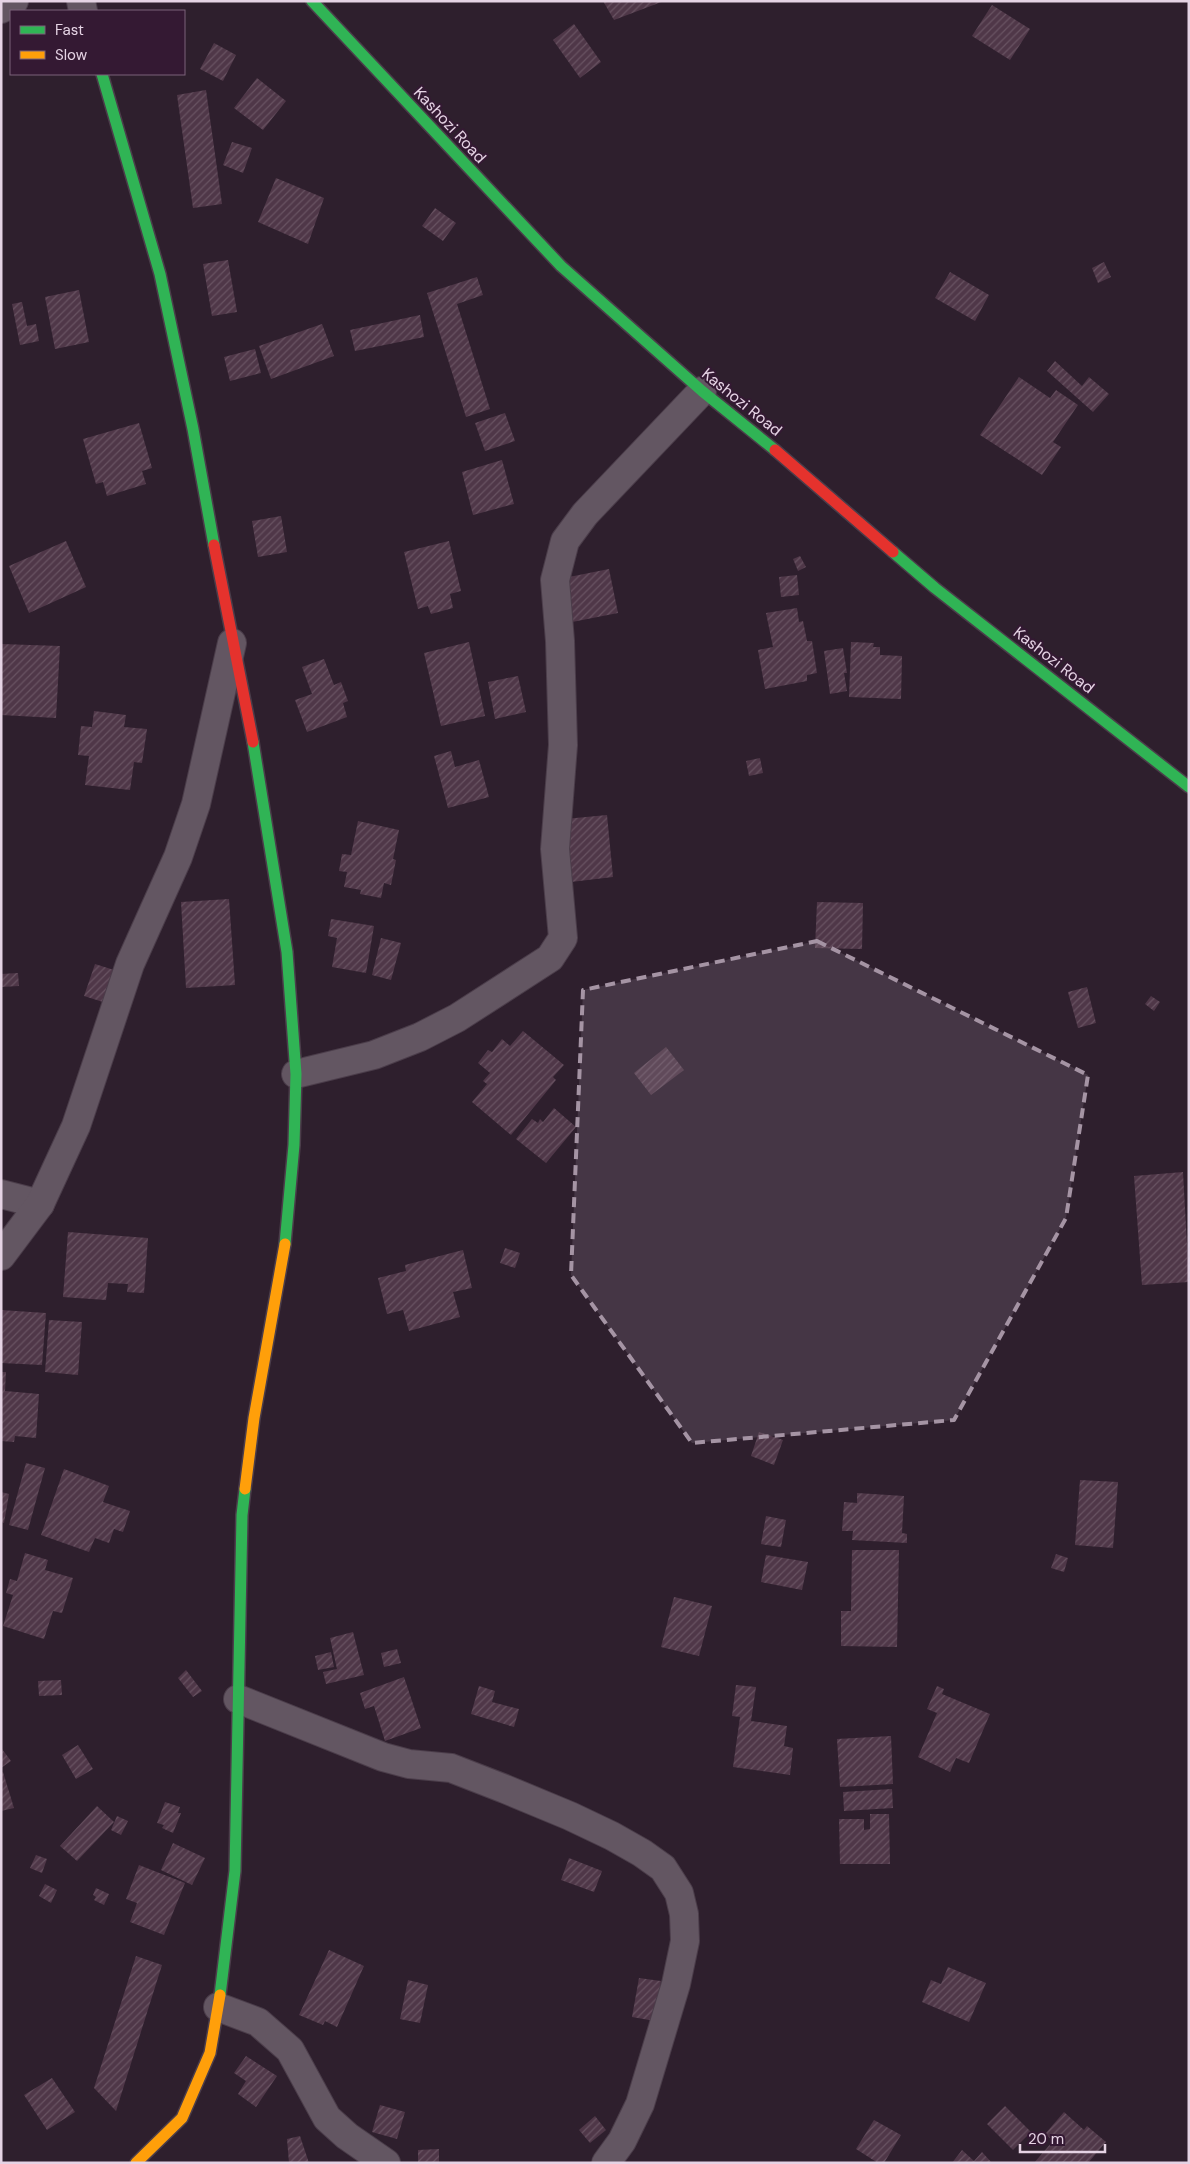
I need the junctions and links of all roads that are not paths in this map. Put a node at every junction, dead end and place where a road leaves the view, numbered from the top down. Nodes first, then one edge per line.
1 (14, 1) edge
2 (312, 1) edge
3 (1, 9) edge
4 (102, 75) edge
5 (702, 391) junction
6 (232, 643) junction
7 (1189, 787) edge
8 (296, 1074) junction
9 (1, 1194) edge
10 (40, 1204) junction
11 (1, 1256) edge
12 (238, 1699) junction
13 (218, 2007) junction
14 (136, 2163) edge
15 (386, 2163) edge
16 (606, 2163) edge

1 - 3 street
2 - 5 street, Kashozi Road
4 - 6 street
5 - 7 street, Kashozi Road
5 - 8 street
6 - 8 street
6 - 10 street
8 - 12 street
9 - 10 street
10 - 11 street
12 - 13 street
12 - 16 street
13 - 14 street
13 - 15 street

